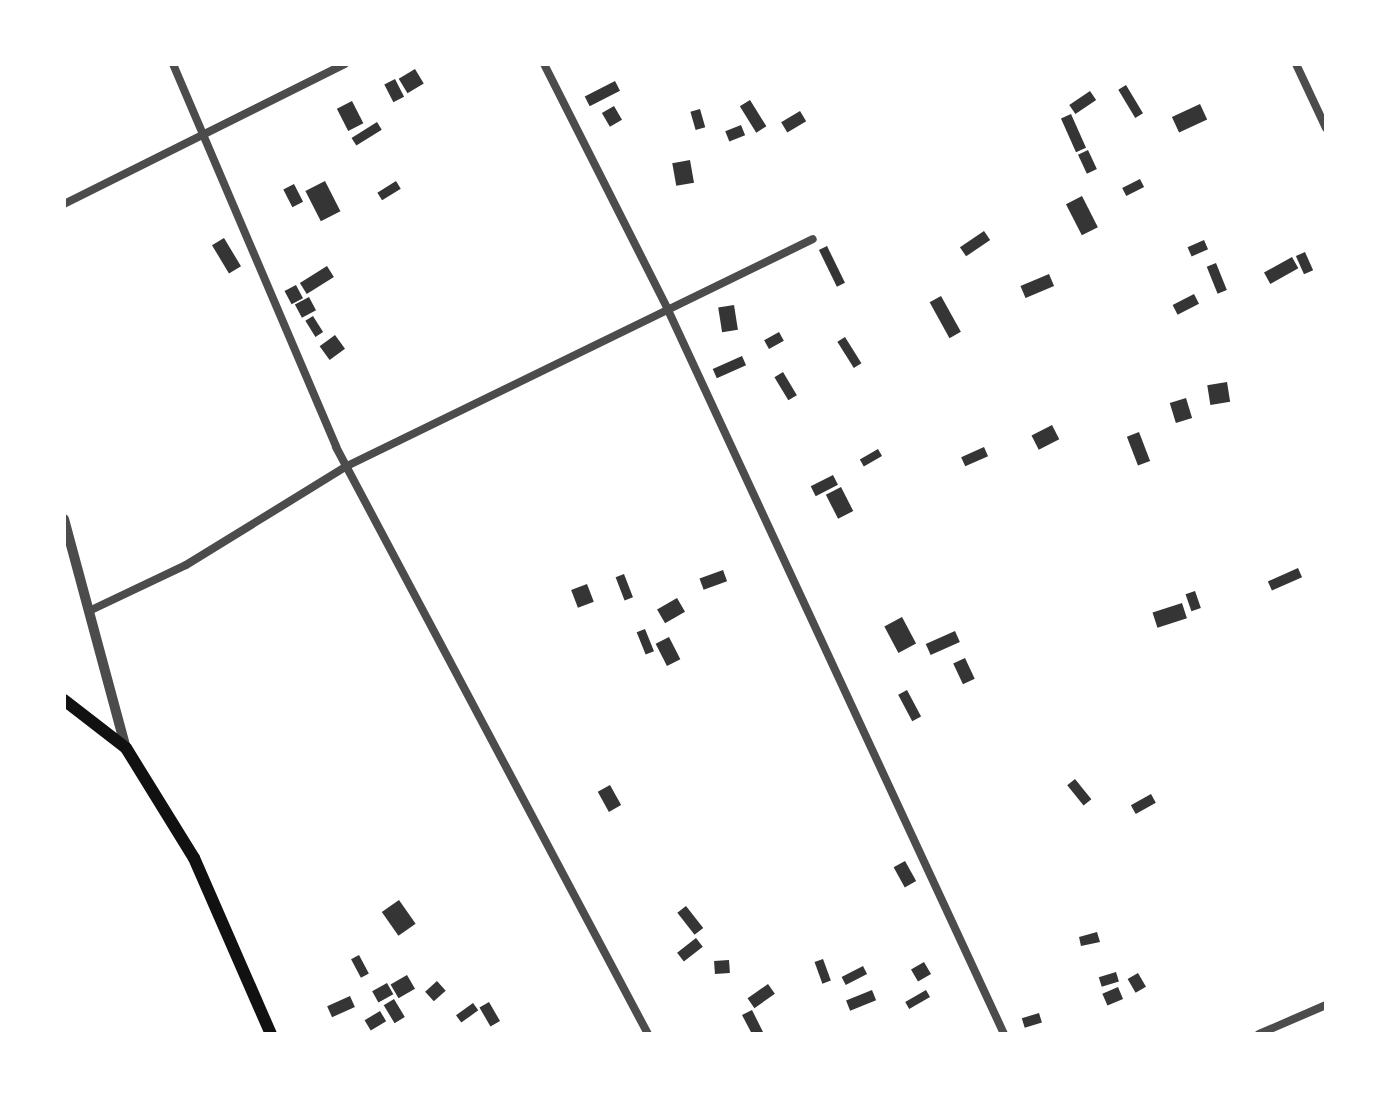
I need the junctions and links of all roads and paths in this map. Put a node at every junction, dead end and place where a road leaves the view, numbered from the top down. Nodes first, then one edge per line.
1 (173, 64) edge
2 (345, 64) edge
3 (544, 64) edge
4 (1296, 64) edge
5 (1326, 128) edge
6 (202, 132) junction
7 (64, 204) edge
8 (813, 239) dead end
9 (668, 310) junction
10 (347, 466) junction
11 (64, 519) edge
12 (89, 611) junction
13 (64, 700) edge
14 (126, 748) junction
15 (1326, 1005) edge
16 (271, 1034) edge
17 (648, 1034) edge
18 (1004, 1034) edge
19 (1259, 1034) edge

1 - 6 street
2 - 6 street
3 - 9 street
4 - 5 street
6 - 7 street
6 - 10 street
8 - 9 street
9 - 10 street
9 - 18 street
10 - 12 street
10 - 17 street
11 - 12 street
12 - 14 street
13 - 14 main road
14 - 16 main road
15 - 19 street

